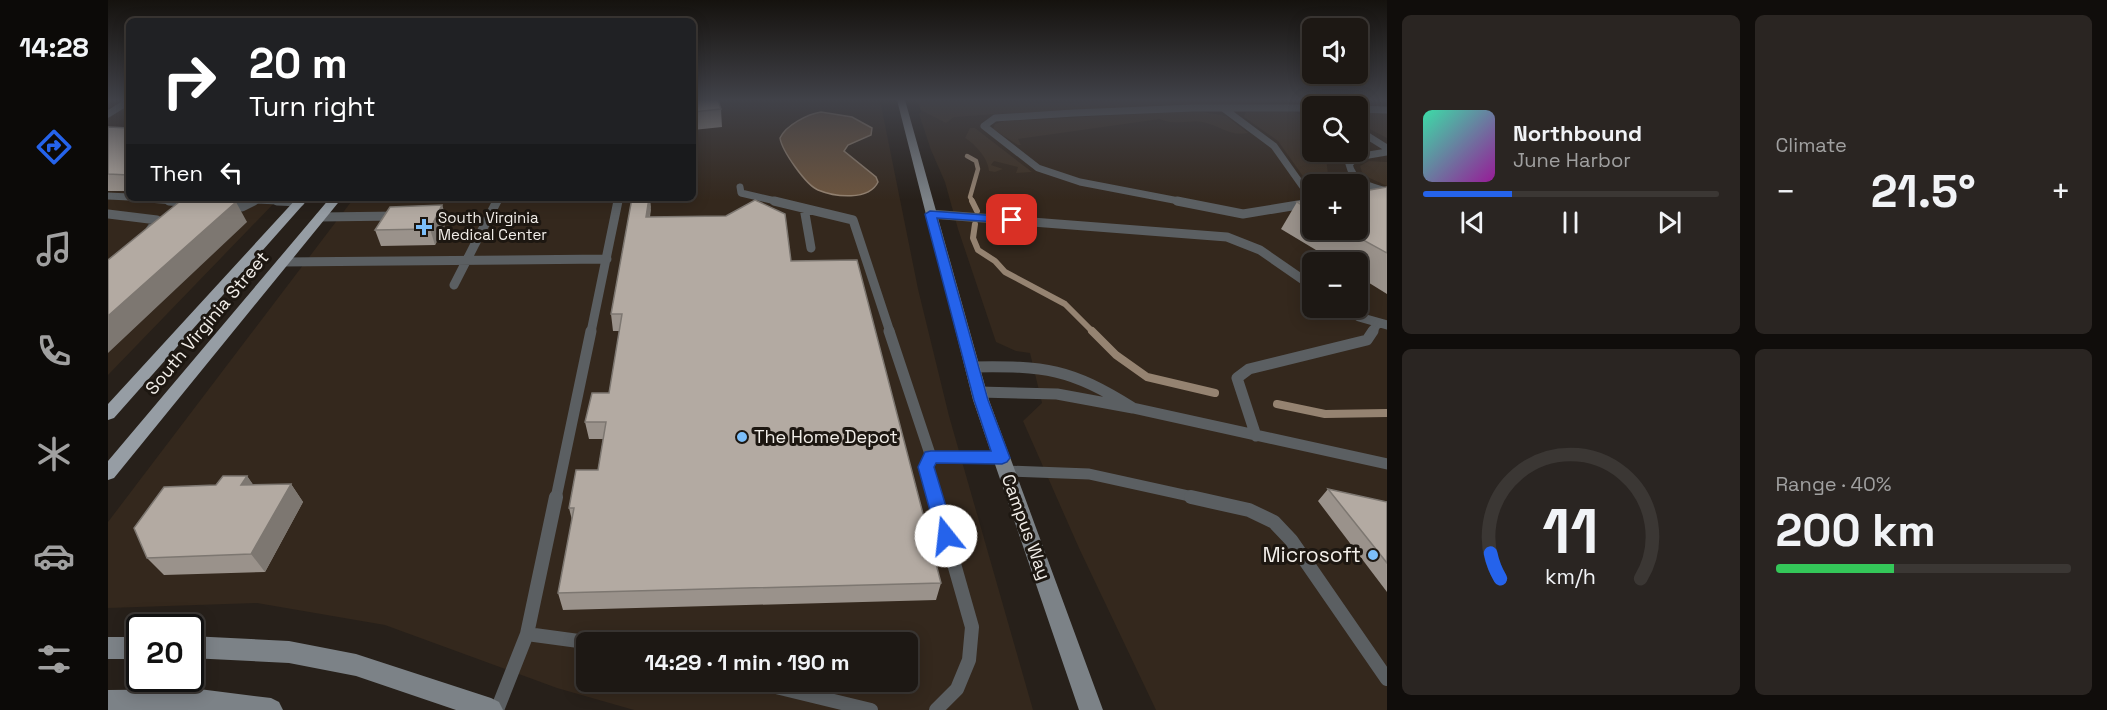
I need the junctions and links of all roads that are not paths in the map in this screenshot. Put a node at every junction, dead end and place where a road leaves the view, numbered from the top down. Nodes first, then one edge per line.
1 (909, 133) edge
2 (990, 133) edge
3 (1257, 133) edge
4 (1368, 136) edge
5 (1386, 148) edge
6 (740, 187) dead end
7 (1387, 191) edge
8 (108, 196) edge
9 (126, 197) edge
10 (172, 201) edge
11 (253, 201) edge
12 (300, 201) edge
13 (333, 201) edge
14 (497, 201) edge
15 (618, 201) edge
16 (207, 204) edge
17 (218, 205) edge
18 (804, 208) junction
19 (108, 214) edge
20 (930, 214) junction
21 (411, 216) edge
22 (320, 217) junction
23 (144, 235) edge
24 (811, 248) dead end
25 (607, 260) junction
26 (282, 262) junction
27 (466, 262) junction
28 (1302, 279) edge
29 (454, 285) dead end
30 (1362, 318) edge
31 (1382, 325) edge
32 (972, 367) junction
33 (979, 392) junction
34 (1133, 408) junction
35 (108, 414) edge
36 (1256, 436) junction
37 (931, 457) junction
38 (1004, 464) junction
39 (1387, 464) edge
40 (108, 473) edge
41 (527, 634) junction
42 (576, 641) edge
43 (108, 648) edge
44 (126, 648) edge
45 (204, 648) edge
46 (1387, 680) edge
47 (797, 692) edge
48 (108, 702) edge
49 (165, 705) edge
50 (272, 710) edge
51 (491, 710) edge
52 (496, 710) edge
53 (871, 710) edge
54 (936, 710) edge
55 (1091, 710) edge

1 - 20 street, Campus Way
2 - 3 lane
4 - 5 lane
5 - 7 lane
6 - 18 lane
8 - 9 lane
10 - 16 lane
11 - 17 lane
12 - 35 main road, South Virginia Street
13 - 22 main road, South Virginia Street
14 - 27 lane
15 - 25 lane
18 - 24 lane
18 - 37 lane
19 - 23 lane
20 - 28 lane
20 - 32 street, Campus Way
21 - 22 lane
22 - 26 main road, South Virginia Street
25 - 27 lane
25 - 41 lane
26 - 27 lane
26 - 40 main road, South Virginia Street
27 - 29 lane
30 - 31 lane
31 - 36 lane
32 - 33 street, Campus Way
32 - 34 lane
33 - 34 lane
33 - 38 street, Campus Way
34 - 36 lane
36 - 39 lane
37 - 38 lane
37 - 54 lane
38 - 46 lane
38 - 55 street, Campus Way
41 - 42 lane
41 - 52 lane
43 - 44 street
45 - 51 street
47 - 53 lane
48 - 49 street
49 - 50 street

